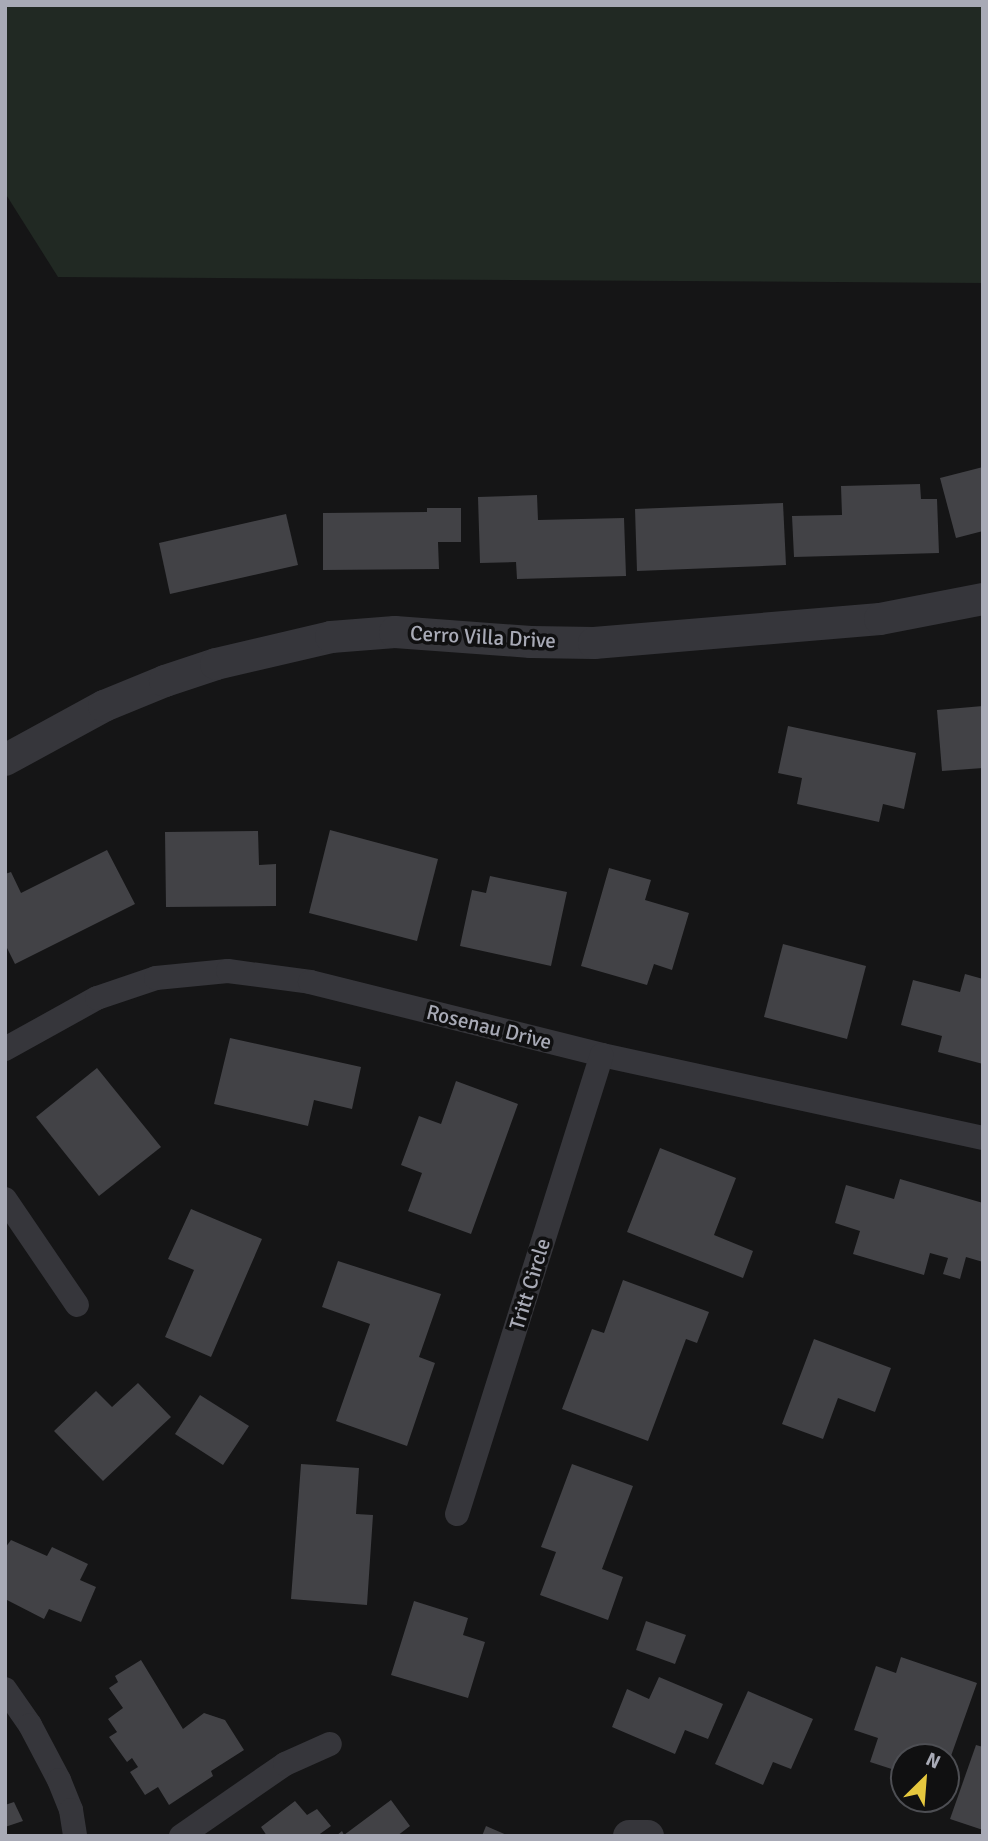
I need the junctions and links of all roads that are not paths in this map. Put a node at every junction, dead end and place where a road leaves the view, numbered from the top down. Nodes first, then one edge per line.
1 (983, 599) edge
2 (5, 760) edge
3 (5, 1049) edge
4 (601, 1055) junction
5 (983, 1138) edge
6 (5, 1199) edge
7 (77, 1305) dead end
8 (457, 1514) dead end
9 (5, 1689) edge
10 (330, 1744) dead end
11 (75, 1836) edge
12 (181, 1836) edge
13 (629, 1836) edge
14 (648, 1836) edge

1 - 2 street, Cerro Villa Drive
3 - 4 street, Rosenau Drive
4 - 5 street, Rosenau Drive
4 - 8 street, Tritt Circle
6 - 7 street
9 - 11 street
10 - 12 street
13 - 14 street

